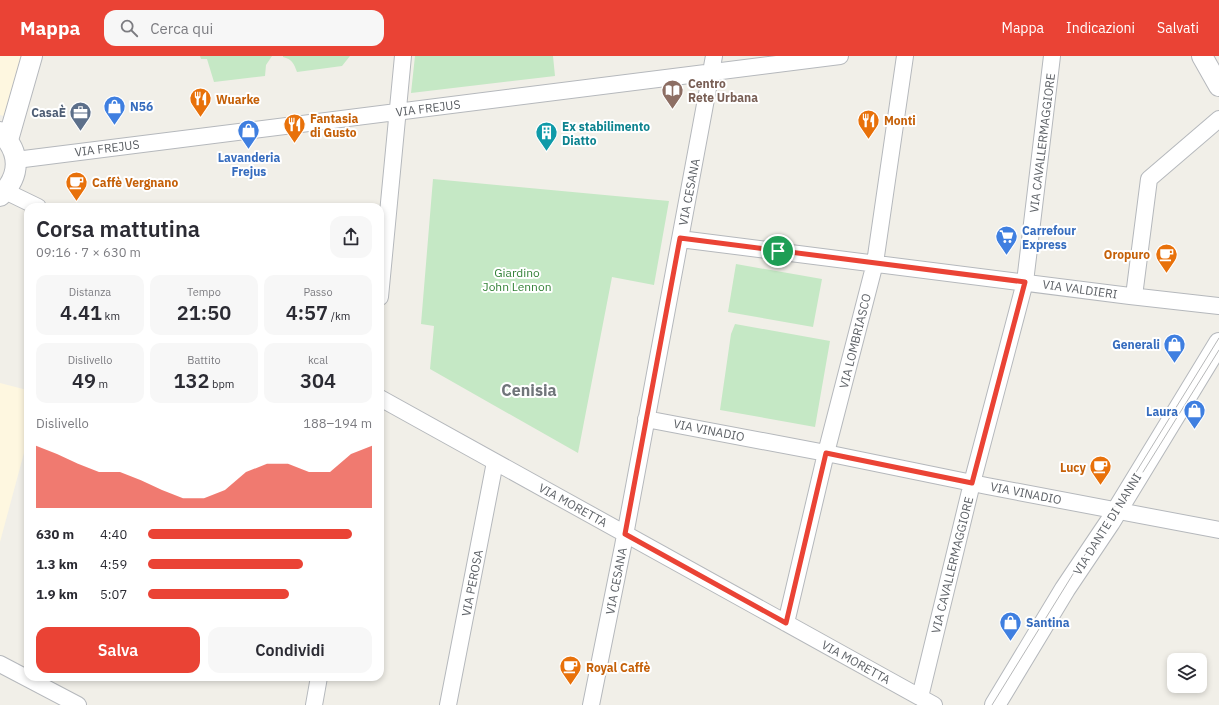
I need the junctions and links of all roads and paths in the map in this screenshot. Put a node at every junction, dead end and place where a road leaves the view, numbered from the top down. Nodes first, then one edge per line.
1 (32, 56) edge
2 (403, 56) edge
3 (714, 56) edge
4 (840, 56) edge
5 (905, 56) edge
6 (1052, 56) edge
7 (1202, 56) edge
8 (711, 72) junction
9 (1219, 86) edge
10 (397, 112) junction
11 (1219, 119) edge
12 (4, 136) edge
13 (16, 160) junction
14 (2, 194) edge
15 (27, 203) edge
16 (680, 238) junction
17 (384, 253) edge
18 (875, 263) junction
19 (1025, 282) junction
20 (1134, 296) junction
21 (1219, 306) edge
22 (1219, 343) edge
23 (384, 400) edge
24 (646, 419) junction
25 (826, 453) junction
26 (495, 462) junction
27 (972, 483) junction
28 (1116, 510) junction
29 (1219, 530) edge
30 (625, 534) junction
31 (786, 623) junction
32 (0, 664) edge
33 (24, 677) edge
34 (32, 681) edge
35 (318, 681) edge
36 (927, 701) edge
37 (78, 705) edge
38 (314, 705) edge
39 (448, 705) edge
40 (592, 705) edge
41 (995, 705) edge

1 - 12 street
2 - 10 street
3 - 8 street, VIA CESANA
4 - 8 street, VIA FREJUS
5 - 18 street, VIA LOMBRIASCO
6 - 19 street, VIA CAVALLERMAGGIORE
7 - 9 street
8 - 10 street, VIA FREJUS
8 - 16 street, VIA CESANA
10 - 13 street, VIA FREJUS
10 - 17 street
11 - 20 street
12 - 13 street
13 - 14 street
14 - 15 street
16 - 18 street, VIA VALDIERI
16 - 24 street, VIA CESANA
18 - 19 street, VIA VALDIERI
18 - 25 street, VIA LOMBRIASCO
19 - 20 street, VIA VALDIERI
19 - 27 street, VIA CAVALLERMAGGIORE
20 - 21 street, VIA VALDIERI
22 - 28 street, VIA DANTE DI NANNI
23 - 26 street, VIA MORETTA
24 - 25 street, VIA VINADIO
24 - 30 street, VIA CESANA
25 - 27 street, VIA VINADIO
25 - 31 street, VIA LOMBRIASCO
26 - 30 street, VIA MORETTA
26 - 39 street, VIA PEROSA
27 - 28 street, VIA VINADIO
27 - 36 street, VIA CAVALLERMAGGIORE
28 - 29 street, VIA VINADIO
28 - 41 street, VIA DANTE DI NANNI
30 - 31 street, VIA MORETTA
30 - 40 street, VIA CESANA
31 - 36 street, VIA MORETTA
32 - 33 street
34 - 37 street
35 - 38 street

